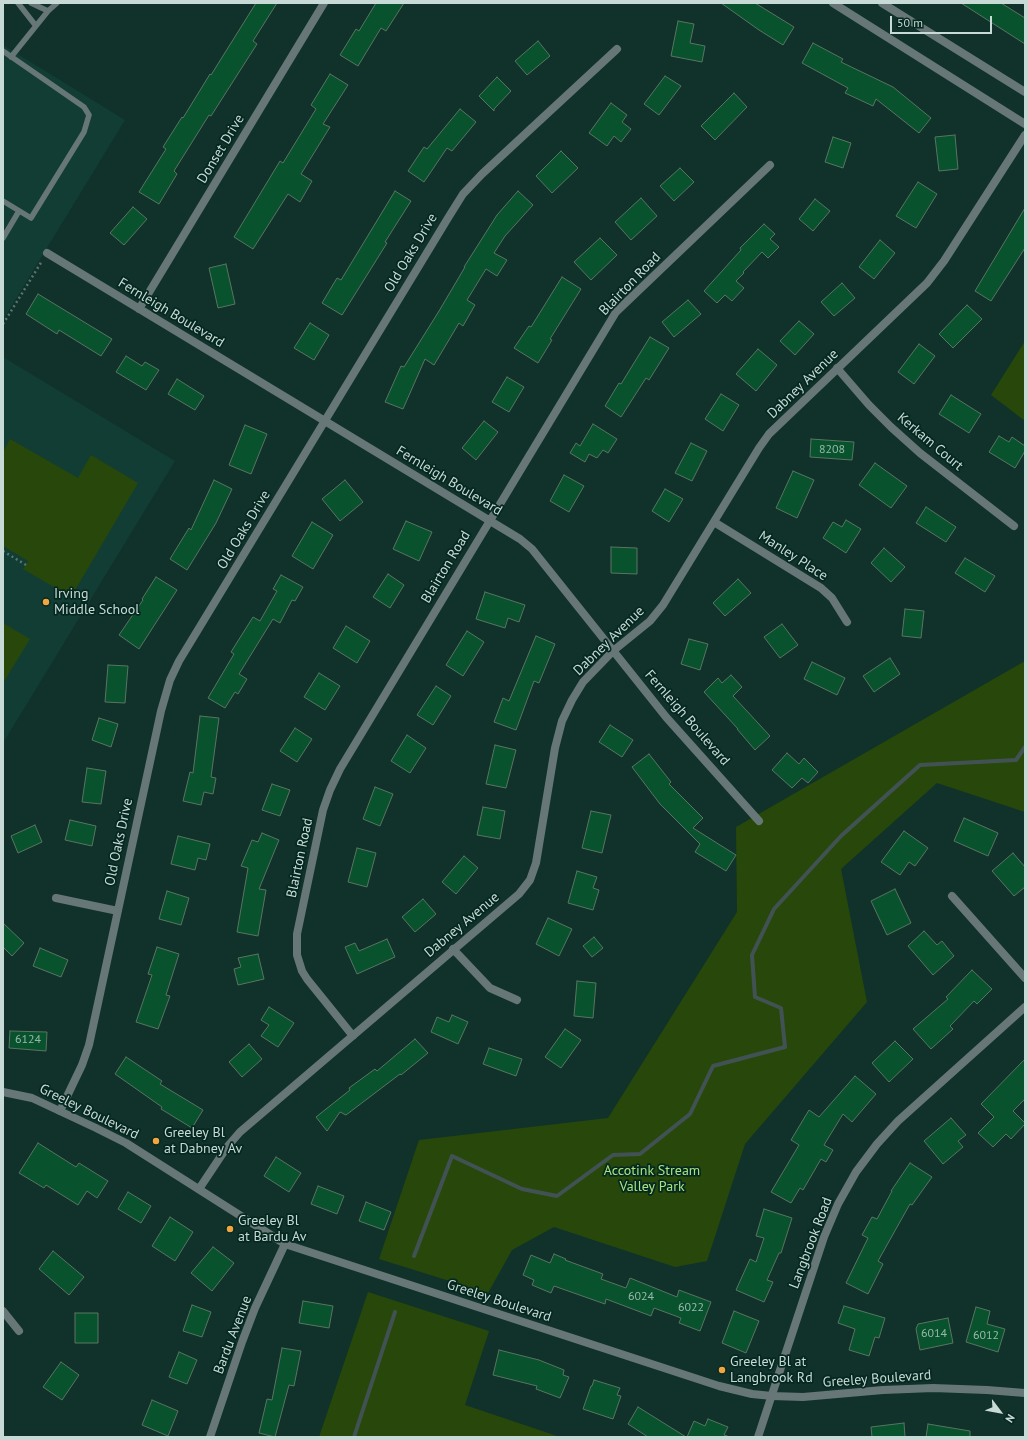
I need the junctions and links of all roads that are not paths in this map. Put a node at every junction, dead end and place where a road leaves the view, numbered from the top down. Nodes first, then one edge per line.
1 (18, 3) edge
2 (31, 3) edge
3 (57, 3) edge
4 (324, 3) edge
5 (833, 3) edge
6 (882, 3) edge
7 (48, 11) junction
8 (36, 26) junction
9 (617, 49) dead end
10 (3, 51) edge
11 (11, 57) junction
12 (1025, 92) edge
13 (1025, 124) edge
14 (1025, 135) edge
15 (770, 165) dead end
16 (3, 201) edge
17 (19, 211) junction
18 (3, 238) edge
19 (47, 253) road end
20 (140, 309) junction
21 (837, 368) junction
22 (325, 421) junction
23 (489, 521) junction
24 (714, 522) junction
25 (1014, 526) dead end
26 (847, 622) dead end
27 (613, 652) junction
28 (759, 821) dead end
29 (952, 896) dead end
30 (56, 898) dead end
31 (118, 911) junction
32 (453, 949) junction
33 (1025, 978) edge
34 (517, 1000) dead end
35 (1025, 1007) edge
36 (353, 1036) junction
37 (3, 1092) edge
38 (60, 1111) junction
39 (199, 1189) junction
40 (285, 1244) junction
41 (3, 1311) edge
42 (19, 1331) dead end
43 (1025, 1393) edge
44 (772, 1396) junction
45 (210, 1437) edge
46 (758, 1437) edge

1 - 8 lane
2 - 7 lane
3 - 7 lane
4 - 20 street, Donset Drive
5 - 13 street
6 - 12 street
7 - 8 lane
8 - 11 lane
9 - 22 street, Old Oaks Drive
10 - 11 lane
11 - 17 lane
14 - 21 street, Dabney Avenue
15 - 23 street, Blairton Road
16 - 17 lane
17 - 18 lane
19 - 20 street, Fernleigh Boulevard
20 - 22 street, Fernleigh Boulevard
21 - 24 street, Dabney Avenue
21 - 25 street, Kerkam Court
22 - 23 street, Fernleigh Boulevard
22 - 31 street, Old Oaks Drive
23 - 27 street, Fernleigh Boulevard
23 - 36 street, Blairton Road
24 - 26 street, Manley Place
24 - 27 street, Dabney Avenue
27 - 28 street, Fernleigh Boulevard
27 - 32 street, Dabney Avenue
29 - 33 street
30 - 31 street
31 - 38 street, Old Oaks Drive
32 - 34 street
32 - 36 street, Dabney Avenue
35 - 44 street, Langbrook Road
36 - 39 street, Dabney Avenue
37 - 38 street, Greeley Boulevard
38 - 39 street, Greeley Boulevard
39 - 40 street, Greeley Boulevard
40 - 44 street, Greeley Boulevard
40 - 45 street, Bardu Avenue
41 - 42 street
43 - 44 street, Greeley Boulevard
44 - 46 street, Langbrook Road

